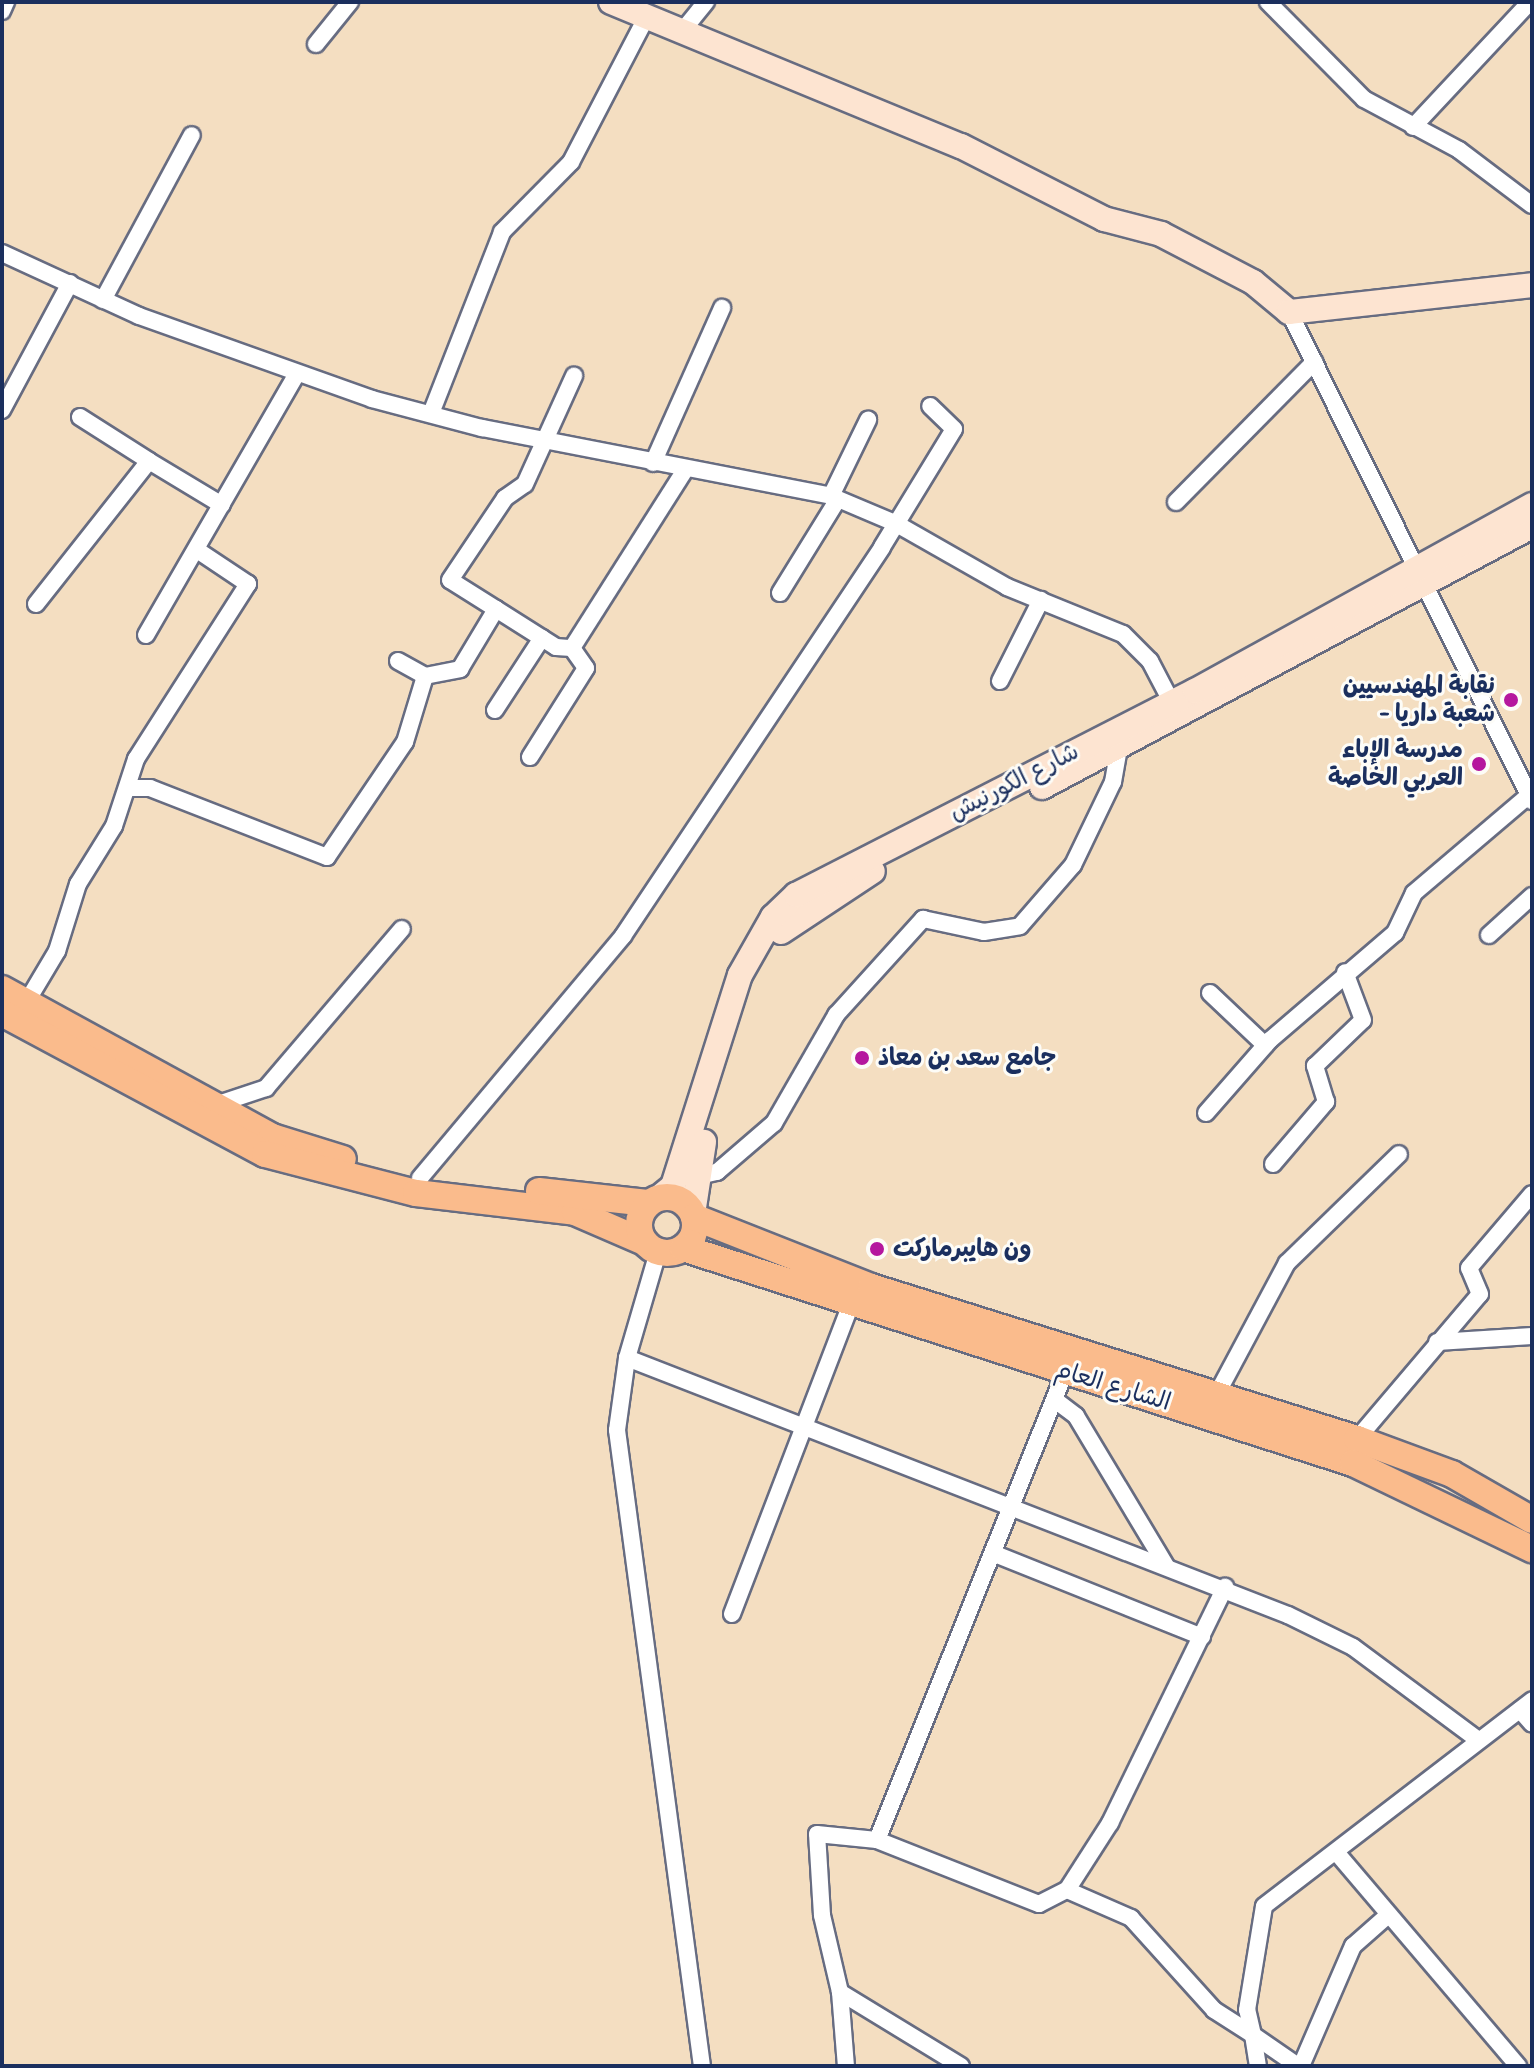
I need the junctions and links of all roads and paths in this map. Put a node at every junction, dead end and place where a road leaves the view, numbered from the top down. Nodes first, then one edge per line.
1 (6, 2) edge
2 (350, 2) edge
3 (611, 2) edge
4 (706, 2) edge
5 (1268, 2) edge
6 (1530, 2) edge
7 (2, 11) edge
8 (647, 16) junction
9 (684, 29) junction
10 (316, 44) dead end
11 (1413, 127) junction
12 (192, 135) dead end
13 (1532, 205) edge
14 (2, 253) edge
15 (70, 283) junction
16 (1532, 285) edge
17 (103, 300) junction
18 (722, 308) dead end
19 (1289, 312) junction
20 (1314, 362) junction
21 (296, 375) junction
22 (574, 376) dead end
23 (930, 406) dead end
24 (2, 410) edge
25 (432, 411) junction
26 (80, 417) dead end
27 (868, 420) dead end
28 (546, 441) junction
29 (149, 461) junction
30 (653, 463) junction
31 (685, 470) junction
32 (834, 498) junction
33 (1176, 502) dead end
34 (222, 505) junction
35 (1532, 505) edge
36 (895, 523) junction
37 (1532, 526) edge
38 (197, 550) junction
39 (1420, 575) junction
40 (780, 593) dead end
41 (1041, 600) junction
42 (36, 604) dead end
43 (496, 609) junction
44 (146, 635) dead end
45 (542, 638) junction
46 (572, 648) junction
47 (398, 661) dead end
48 (425, 676) junction
49 (1000, 681) dead end
50 (1172, 703) junction
51 (495, 710) dead end
52 (1119, 748) junction
53 (530, 757) dead end
54 (1532, 773) edge
55 (128, 788) junction
56 (1526, 793) edge
57 (1532, 896) edge
58 (402, 929) dead end
59 (1489, 935) dead end
60 (1345, 972) junction
61 (2, 989) edge
62 (1210, 993) dead end
63 (14, 1008) edge
64 (1265, 1045) junction
65 (195, 1105) junction
66 (1206, 1113) dead end
67 (1399, 1154) dead end
68 (1273, 1164) dead end
69 (695, 1177) junction
70 (420, 1178) junction
71 (1532, 1194) edge
72 (652, 1201) junction
73 (693, 1216) junction
74 (662, 1247) junction
75 (863, 1298) junction
76 (1532, 1336) edge
77 (1437, 1342) junction
78 (627, 1358) junction
79 (1065, 1372) junction
80 (1218, 1392) junction
81 (1055, 1400) junction
82 (804, 1430) junction
83 (1357, 1439) junction
84 (1012, 1510) junction
85 (1532, 1520) edge
86 (1532, 1549) edge
87 (995, 1554) junction
88 (1166, 1566) junction
89 (1225, 1587) junction
90 (732, 1614) dead end
91 (1202, 1637) junction
92 (1526, 1705) edge
93 (1532, 1724) edge
94 (1478, 1740) junction
95 (877, 1840) junction
96 (1336, 1852) junction
97 (1067, 1890) junction
98 (1387, 1916) junction
99 (840, 1992) junction
100 (1253, 2035) junction
101 (937, 2052) junction
102 (702, 2066) edge
103 (846, 2066) edge
104 (924, 2066) edge
105 (961, 2066) edge
106 (1258, 2066) edge
107 (1300, 2066) edge
108 (1518, 2066) edge

1 - 7 street
2 - 10 street
3 - 8 main road
4 - 9 street
5 - 11 street
6 - 11 street
8 - 9 main road
8 - 25 street
9 - 19 main road
11 - 13 street
12 - 17 street
14 - 15 street
15 - 17 street
15 - 24 street
16 - 19 main road
17 - 21 street
18 - 30 street
19 - 20 street
20 - 33 street
20 - 39 street
21 - 25 street
21 - 34 street
22 - 28 street
23 - 36 street
25 - 28 street
26 - 29 street
27 - 32 street
28 - 30 street
28 - 43 street
29 - 34 street
29 - 42 street
30 - 31 street
31 - 32 street
31 - 46 street
32 - 36 street
32 - 40 street
34 - 38 street
35 - 39 main road, شارع الكورنيش
36 - 41 street
36 - 70 street
37 - 39 main road, شارع الكورنيش
38 - 44 street
38 - 55 street
39 - 50 main road, شارع الكورنيش
39 - 52 main road, شارع الكورنيش
39 - 56 street
41 - 49 street
41 - 50 street
43 - 45 street
43 - 48 street
45 - 46 street
45 - 51 street
46 - 53 street
47 - 48 street
48 - 55 street
50 - 72 main road, شارع الكورنيش
52 - 69 main road, شارع الكورنيش
52 - 69 street
54 - 56 street
55 - 63 street
56 - 60 street
57 - 59 street
58 - 65 street
60 - 64 street
60 - 68 street
61 - 63 main road
62 - 64 street
63 - 65 main road
64 - 66 street
65 - 70 main road, الشارع العام
65 - 74 main road, الشارع العام
67 - 80 street
69 - 73 main road, شارع الكورنيش
70 - 72 main road, الشارع العام
71 - 77 street
72 - 73 main road, الشارع العام
72 - 74 main road
73 - 74 main road
73 - 75 main road, الشارع العام
74 - 75 main road, الشارع العام
74 - 78 street
75 - 79 main road, الشارع العام
75 - 80 main road, الشارع العام
75 - 82 street
76 - 77 street
77 - 83 street
78 - 82 street
78 - 102 street
79 - 81 street
79 - 86 main road, الشارع العام
80 - 83 main road, الشارع العام
81 - 84 street
81 - 88 street
82 - 84 street
82 - 90 street
83 - 85 main road, الشارع العام
84 - 87 street
84 - 88 street
87 - 91 street
87 - 95 street
88 - 89 street
89 - 91 street
89 - 94 street
91 - 97 street
92 - 93 street
92 - 94 street
94 - 96 street
95 - 97 street
95 - 99 street
96 - 98 street
96 - 100 street
97 - 100 street
98 - 107 street
98 - 108 street
99 - 101 street
99 - 103 street
100 - 106 street
100 - 107 street
101 - 104 street
101 - 105 street

